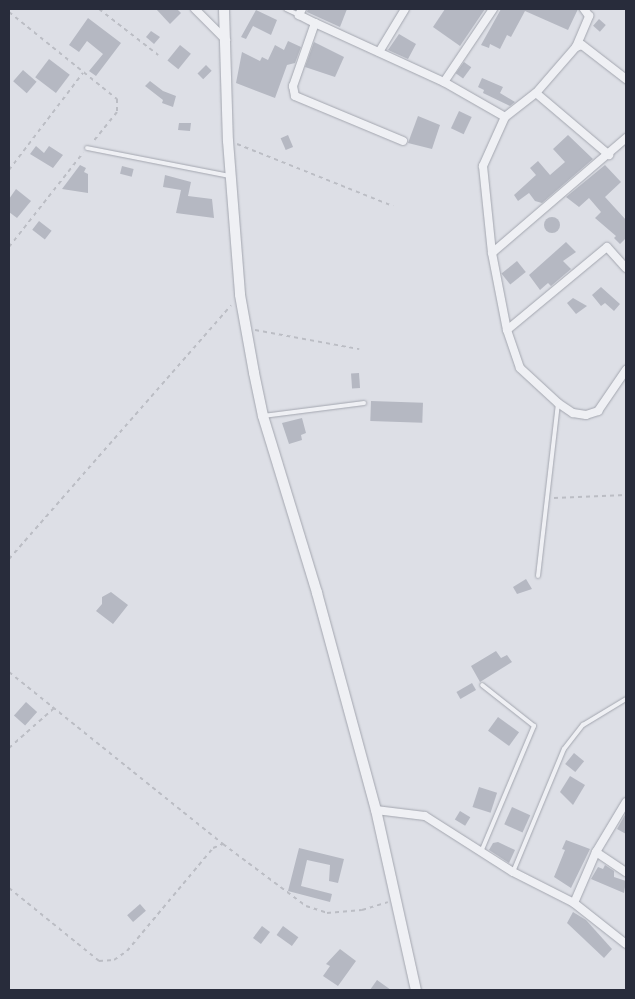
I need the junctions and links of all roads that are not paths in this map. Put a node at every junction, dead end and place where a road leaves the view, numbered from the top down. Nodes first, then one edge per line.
1 (195, 9) edge
2 (224, 9) edge
3 (286, 9) edge
4 (405, 9) edge
5 (493, 9) edge
6 (584, 9) edge
7 (301, 12) edge
8 (315, 23) junction
9 (226, 40) junction
10 (576, 47) junction
11 (379, 52) junction
12 (626, 79) edge
13 (444, 82) junction
14 (536, 93) junction
15 (505, 117) junction
16 (626, 138) edge
17 (403, 141) dead end
18 (87, 148) road end
19 (609, 155) junction
20 (232, 176) junction
21 (492, 253) junction
22 (626, 268) edge
23 (507, 330) junction
24 (626, 370) edge
25 (364, 402) dead end
26 (558, 403) junction
27 (263, 416) junction
28 (538, 576) dead end
29 (482, 685) dead end
30 (626, 699) edge
31 (626, 802) edge
32 (376, 810) junction
33 (481, 852) junction
34 (596, 852) junction
35 (513, 872) junction
36 (626, 872) edge
37 (574, 903) junction
38 (626, 944) edge
39 (416, 990) edge

1 - 9 street
2 - 9 street
3 - 7 lane
4 - 11 street
5 - 13 street
6 - 10 street
7 - 8 street
8 - 11 street
8 - 17 street
9 - 20 street
10 - 12 street
10 - 14 street
11 - 13 street
13 - 15 street
14 - 15 street
14 - 19 street
15 - 21 street
16 - 19 street
18 - 20 lane
19 - 21 street
20 - 27 street
21 - 23 street
22 - 23 street
23 - 26 street
24 - 26 street
25 - 27 lane
26 - 28 lane
27 - 32 street
29 - 33 lane
30 - 35 lane
31 - 34 street
32 - 33 street
32 - 39 street
33 - 35 street
34 - 36 street
34 - 37 street
35 - 37 street
37 - 38 street

